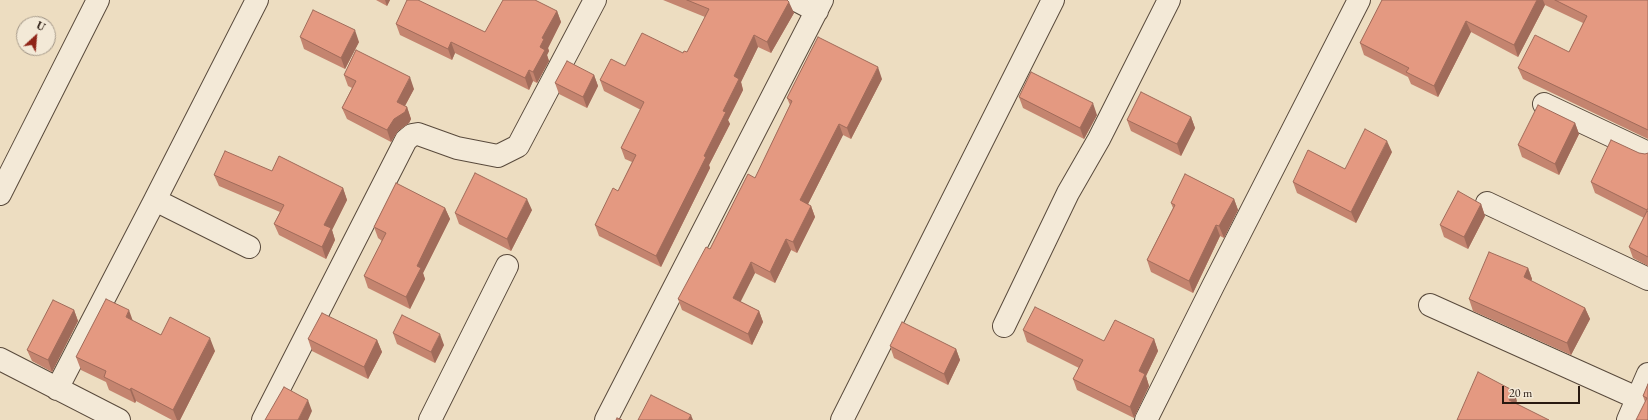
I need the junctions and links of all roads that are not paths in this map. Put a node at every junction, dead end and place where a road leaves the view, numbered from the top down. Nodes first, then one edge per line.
1 (98, 0) edge
2 (257, 0) edge
3 (595, 0) edge
4 (796, 0) edge
5 (1053, 0) edge
6 (1169, 0) edge
7 (1359, 0) edge
8 (819, 6) edge
9 (1544, 104) dead end
10 (1648, 153) edge
11 (0, 194) edge
12 (155, 200) junction
13 (1487, 203) dead end
14 (249, 247) dead end
15 (507, 266) dead end
16 (1648, 279) edge
17 (1430, 305) dead end
18 (1004, 326) dead end
19 (0, 359) edge
20 (1648, 374) edge
21 (57, 389) junction
22 (1637, 398) junction
23 (119, 420) edge
24 (263, 420) edge
25 (430, 420) edge
26 (606, 420) edge
27 (842, 420) edge
28 (1146, 420) edge
29 (1628, 420) edge

1 - 11 street
2 - 12 street
3 - 24 street
4 - 8 street
5 - 27 street
6 - 18 street
7 - 28 street
8 - 26 street
9 - 10 street
12 - 14 street
12 - 21 street
13 - 16 street
15 - 25 street
17 - 22 street
19 - 21 street
20 - 22 street
21 - 23 street
22 - 29 street

